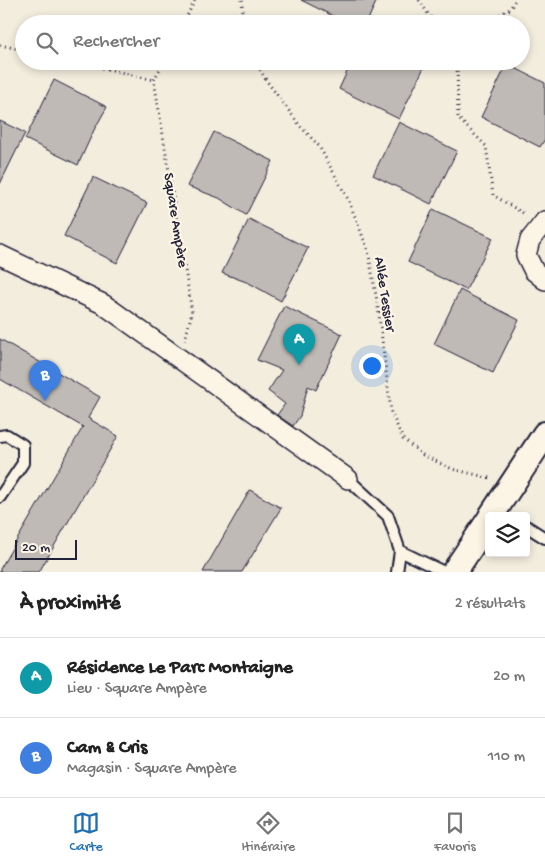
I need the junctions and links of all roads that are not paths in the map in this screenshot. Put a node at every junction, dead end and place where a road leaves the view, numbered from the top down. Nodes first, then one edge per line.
1 (544, 222) edge
2 (0, 255) edge
3 (545, 280) edge
4 (0, 436) edge
5 (544, 438) edge
6 (348, 479) joint
7 (0, 497) edge
8 (496, 512) edge
9 (485, 527) edge
10 (530, 529) edge
11 (545, 538) edge
12 (400, 551) junction
13 (397, 572) edge
14 (444, 572) edge
15 (454, 572) edge

1 - 3 street
2 - 6 street
4 - 7 lane
5 - 8 street
6 - 12 lane
9 - 15 street
10 - 11 lane
12 - 13 lane
12 - 14 lane

